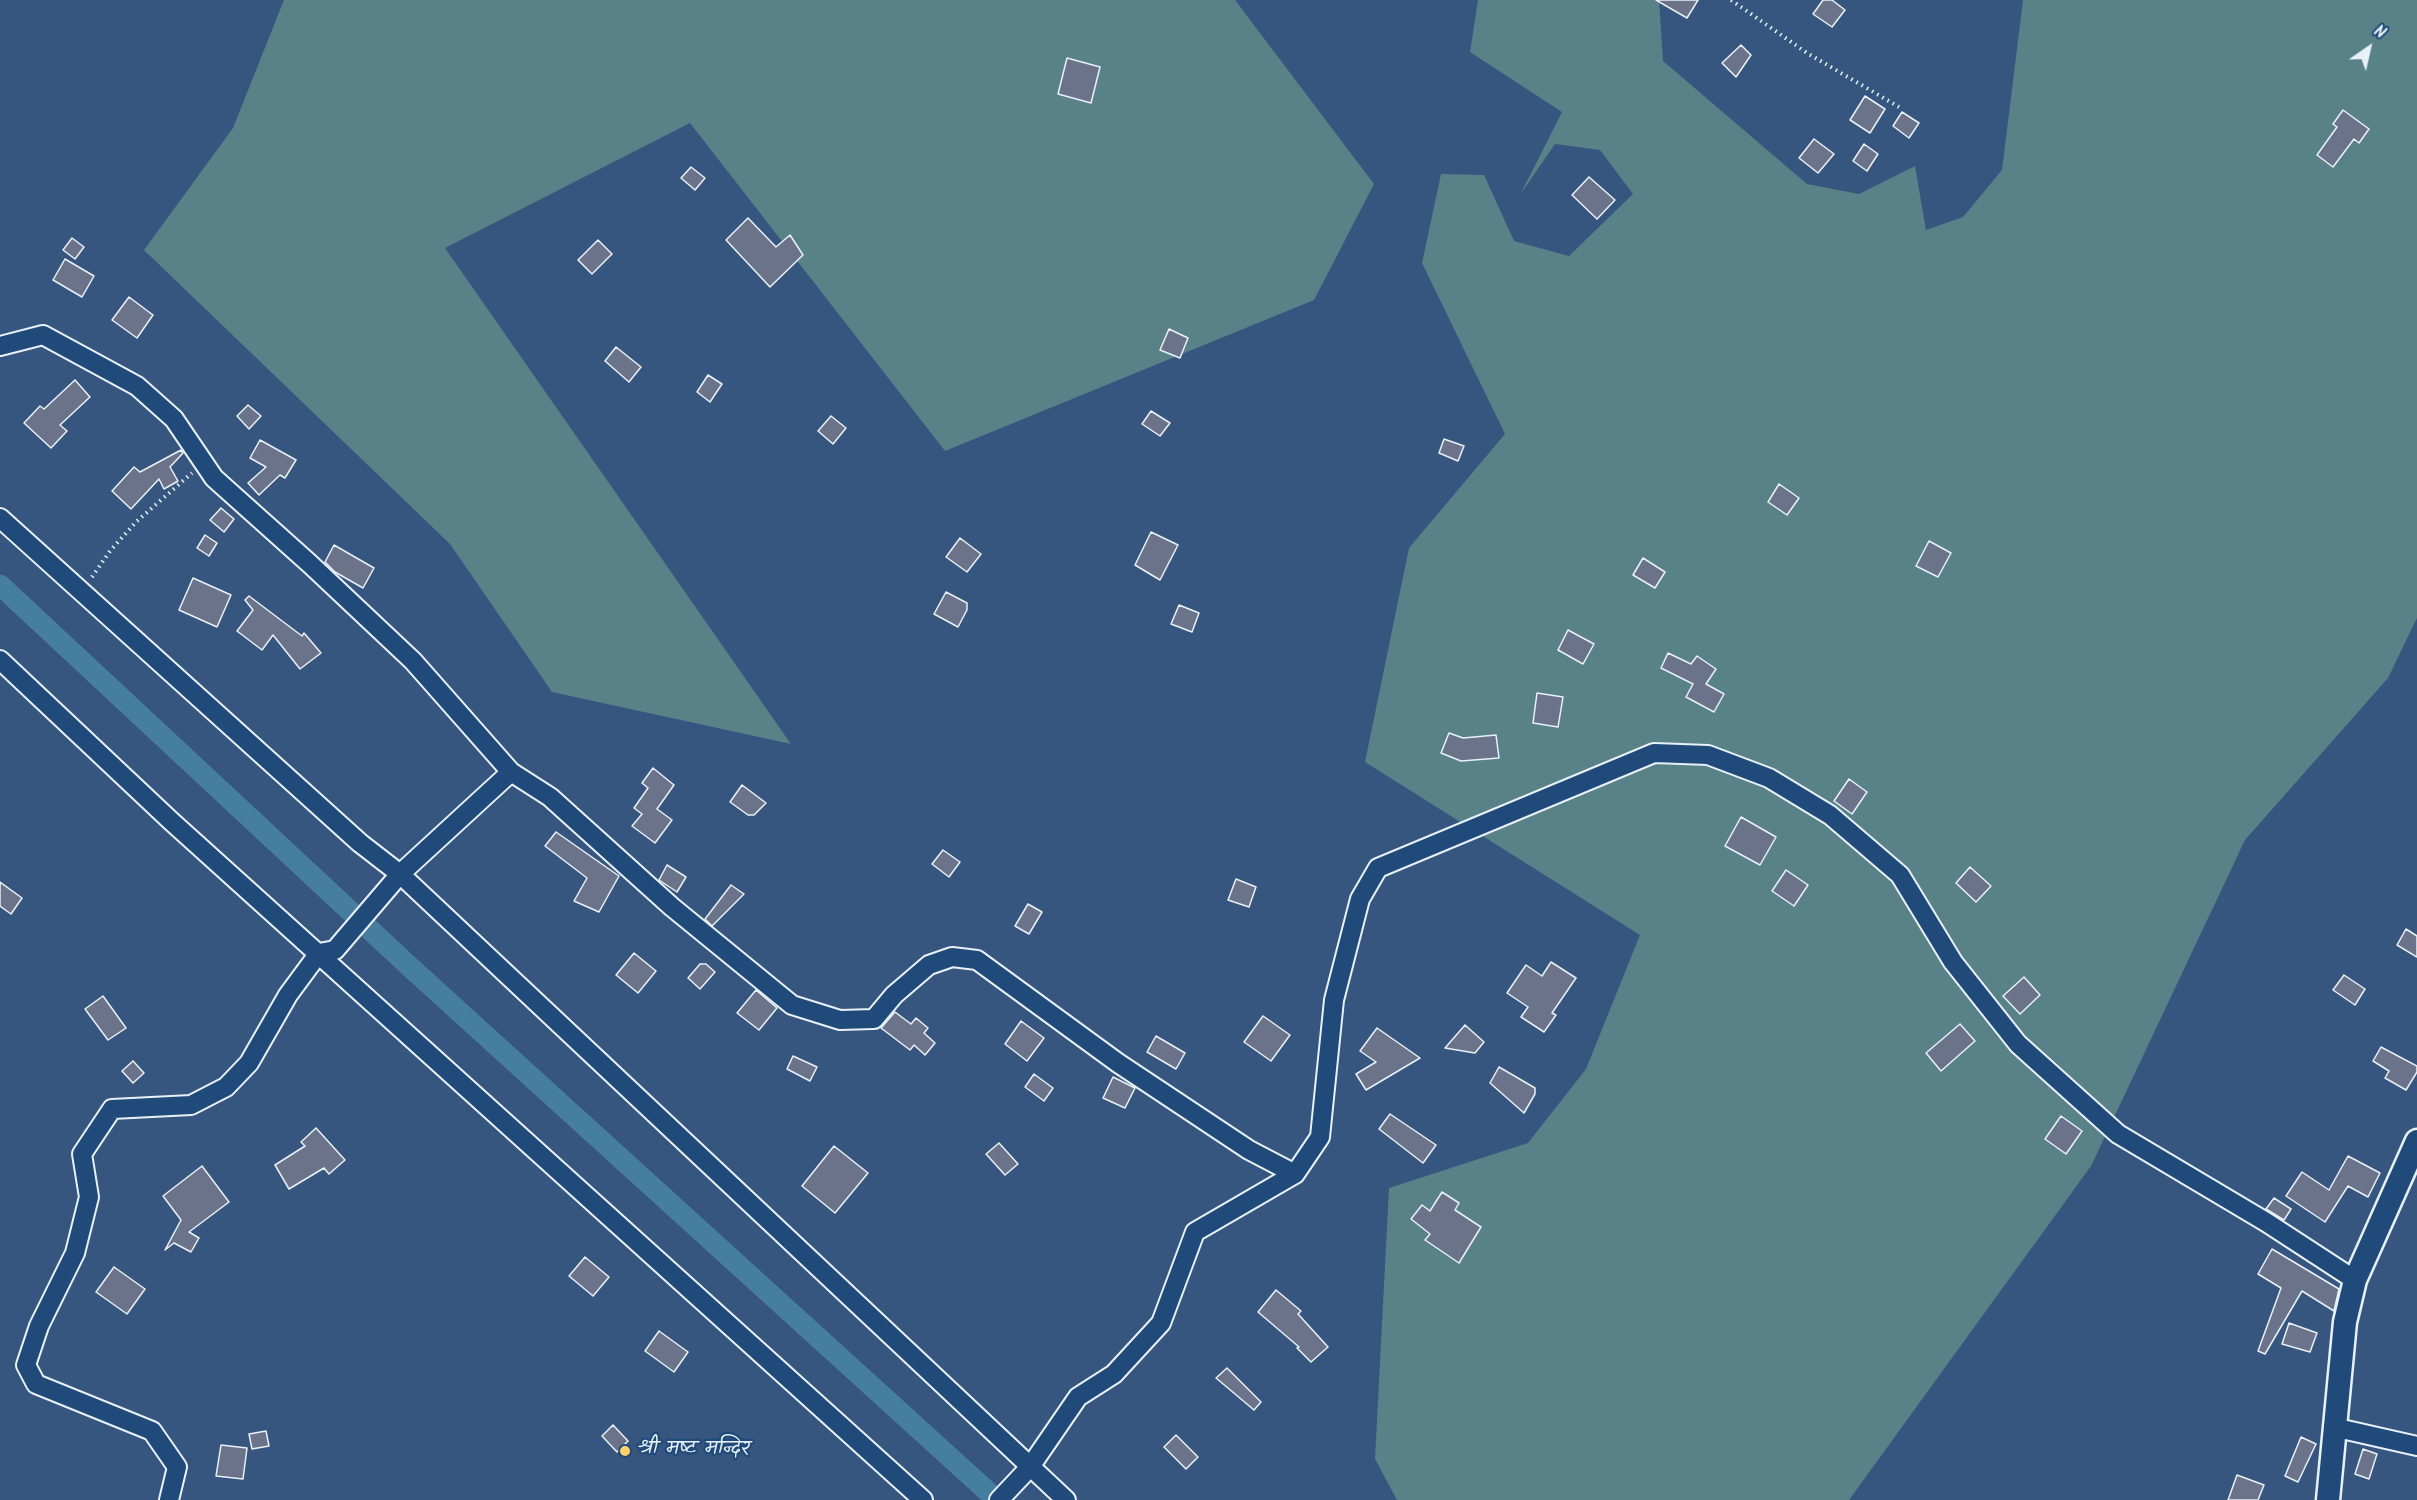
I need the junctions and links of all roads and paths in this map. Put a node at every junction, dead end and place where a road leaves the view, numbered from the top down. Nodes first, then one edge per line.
1 (1731, 0) edge
2 (1899, 107) dead end
3 (0, 346) edge
4 (204, 464) junction
5 (0, 518) edge
6 (83, 590) junction
7 (0, 660) edge
8 (512, 772) junction
9 (400, 874) junction
10 (327, 951) junction
11 (2417, 1141) edge
12 (1295, 1174) junction
13 (2355, 1280) junction
14 (2333, 1427) junction
15 (2417, 1446) edge
16 (1026, 1471) junction
17 (170, 1500) edge
18 (923, 1500) edge
19 (999, 1500) edge
20 (1066, 1500) edge
21 (2328, 1500) edge

1 - 2 path
3 - 4 street
4 - 6 path
4 - 8 street
5 - 6 street
6 - 9 street
7 - 10 street
8 - 9 street
8 - 12 street
9 - 10 street
9 - 16 street
10 - 17 street
10 - 18 street
11 - 13 street
12 - 13 street
12 - 16 street
13 - 14 street
14 - 15 street
14 - 21 street
16 - 19 street
16 - 20 street

